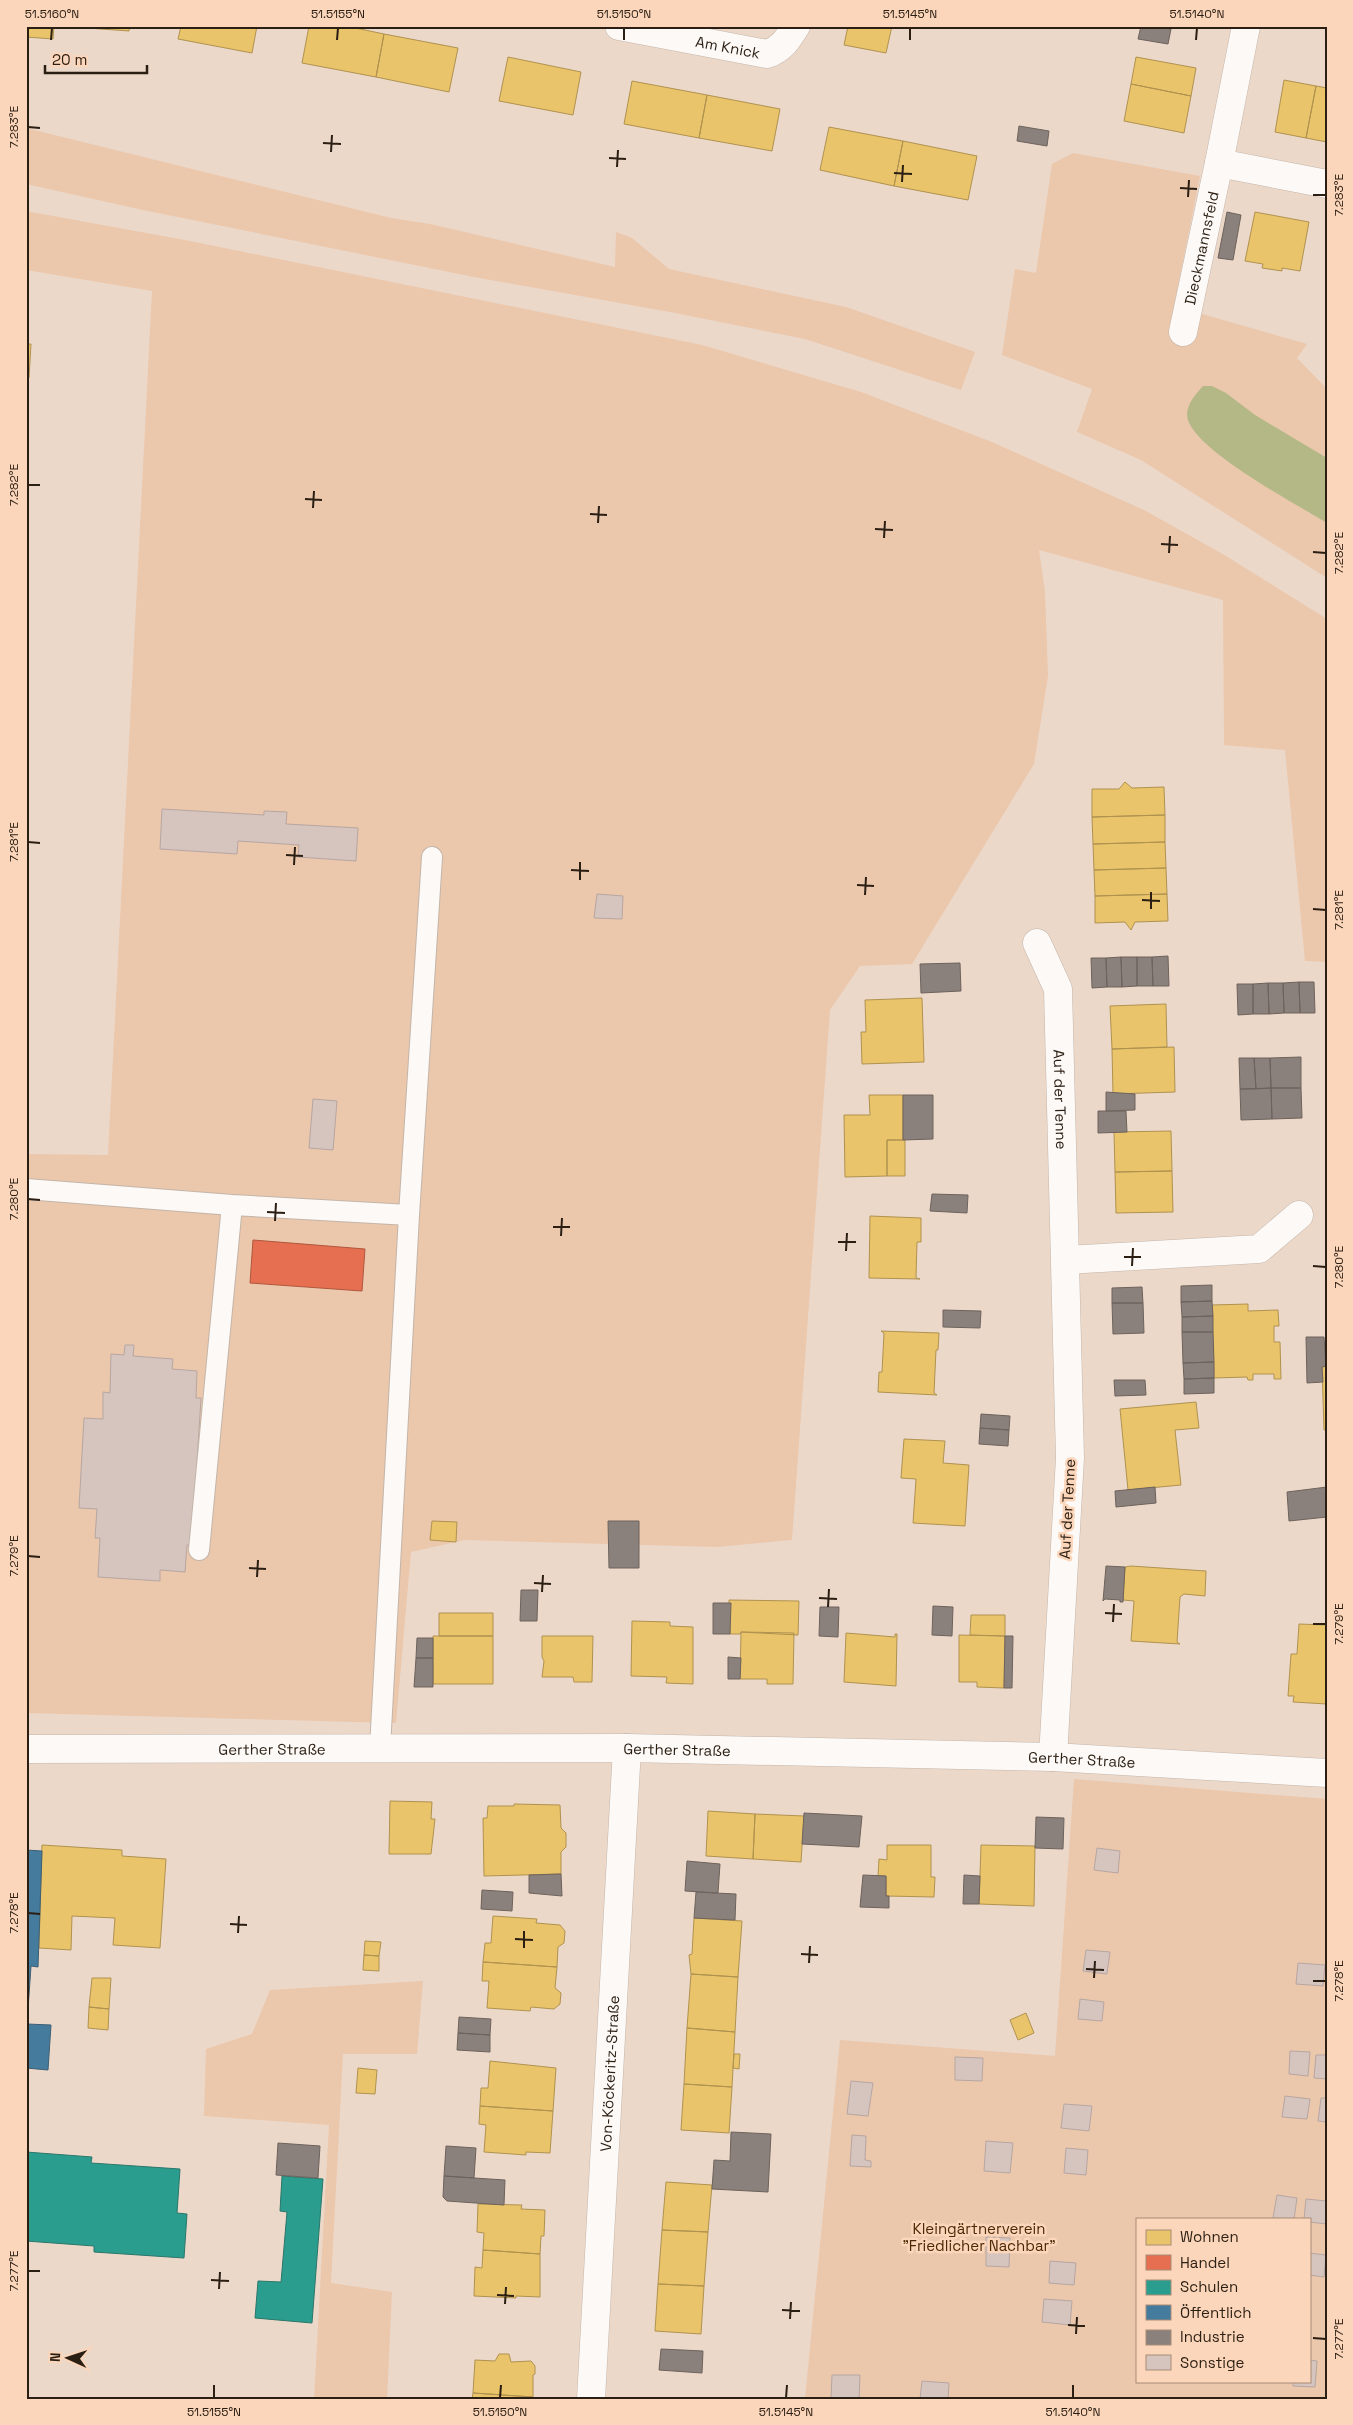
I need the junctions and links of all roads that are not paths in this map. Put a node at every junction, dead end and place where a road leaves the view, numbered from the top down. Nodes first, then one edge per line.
1 (619, 26) edge
2 (796, 26) edge
3 (1246, 26) edge
4 (1219, 163) junction
5 (1327, 184) edge
6 (1183, 332) dead end
7 (432, 857) dead end
8 (1036, 943) dead end
9 (26, 1189) edge
10 (232, 1205) junction
11 (1299, 1215) dead end
12 (408, 1216) junction
13 (1066, 1260) junction
14 (199, 1550) dead end
15 (380, 1748) junction
16 (627, 1748) junction
17 (26, 1749) edge
18 (1053, 1757) junction
19 (1327, 1773) edge
20 (591, 2399) edge

1 - 2 street, Am Knick
3 - 4 street, Dieckmannsfeld
4 - 5 street
4 - 6 street, Dieckmannsfeld
7 - 12 lane
8 - 13 street, Auf der Tenne
9 - 10 lane
10 - 12 lane
10 - 14 lane
11 - 13 street
12 - 15 lane
13 - 18 street, Auf der Tenne
15 - 16 street, Gerther Straße
15 - 17 street, Gerther Straße
16 - 18 street, Gerther Straße
16 - 20 street, Von-Köckeritz-Straße
18 - 19 street, Gerther Straße

